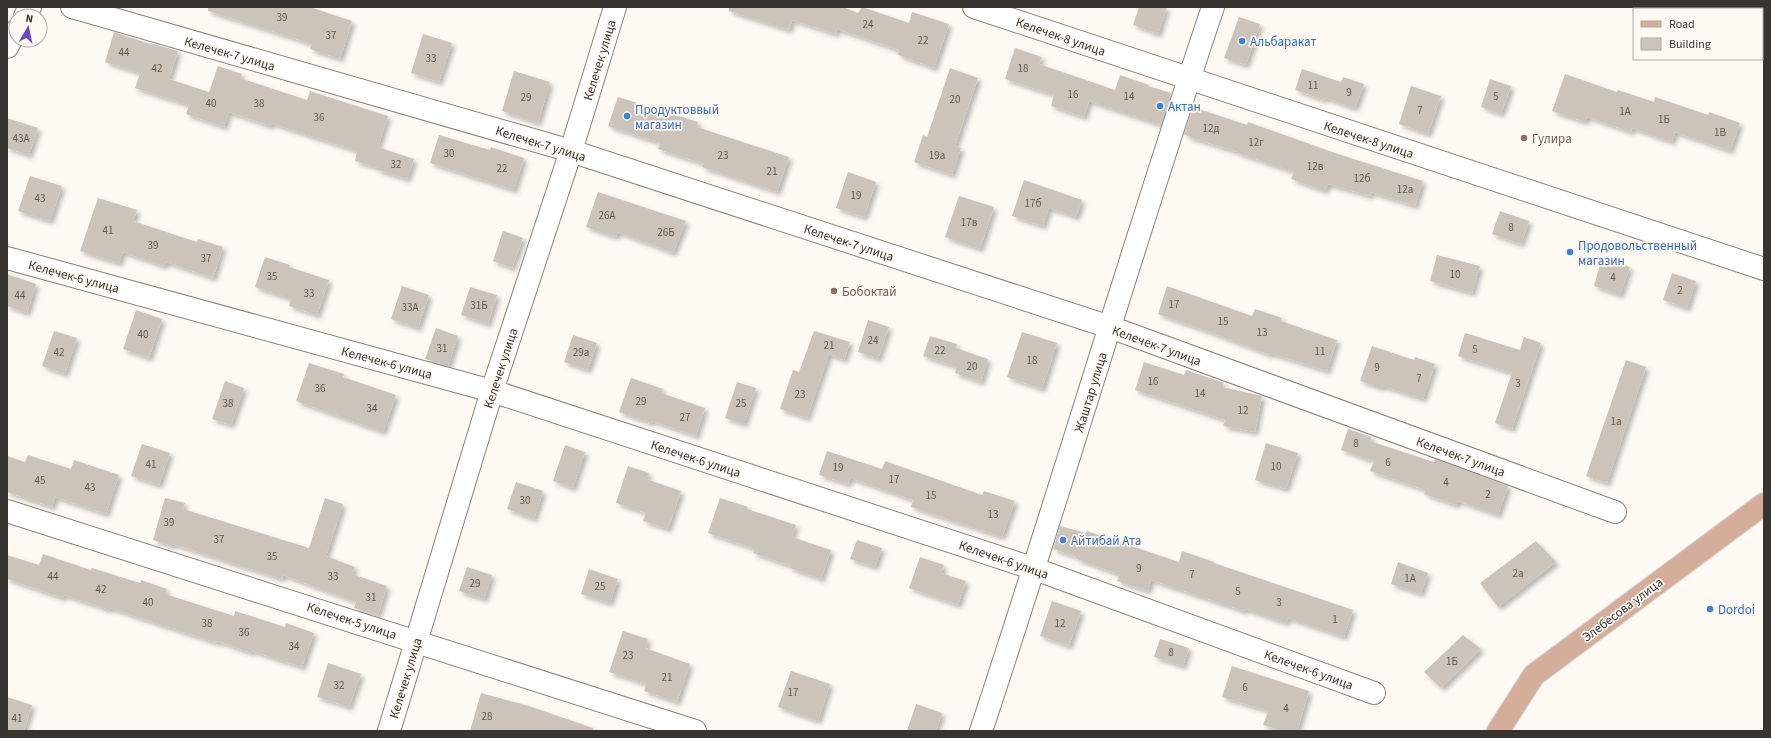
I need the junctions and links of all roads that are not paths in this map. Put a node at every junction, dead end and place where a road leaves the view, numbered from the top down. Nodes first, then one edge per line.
1 (72, 7) edge
2 (615, 7) edge
3 (974, 7) edge
4 (1213, 7) edge
5 (1189, 79) junction
6 (571, 151) junction
7 (7, 258) edge
8 (1764, 270) edge
9 (1110, 327) junction
10 (492, 391) junction
11 (1764, 504) edge
12 (7, 511) edge
13 (1615, 512) dead end
14 (1035, 569) junction
15 (417, 641) junction
16 (1374, 693) dead end
17 (389, 731) edge
18 (696, 731) edge
19 (982, 731) edge
20 (1498, 731) edge

1 - 6 street, Келечек-7 улица
2 - 6 street, Келечек улица
3 - 5 street, Келечек-8 улица
4 - 5 street, Жаштар улица
5 - 8 street, Келечек-8 улица
5 - 9 street, Жаштар улица
6 - 9 street, Келечек-7 улица
6 - 10 street, Келечек улица
7 - 10 street, Келечек-6 улица
9 - 13 street, Келечек-7 улица
9 - 14 street, Жаштар улица
10 - 14 street, Келечек-6 улица
10 - 15 street, Келечек улица
11 - 20 main road, Элебесова улица
12 - 15 street, Келечек-5 улица
14 - 16 street, Келечек-6 улица
14 - 19 street, Жаштар улица
15 - 17 street, Келечек улица
15 - 18 street, Келечек-5 улица

